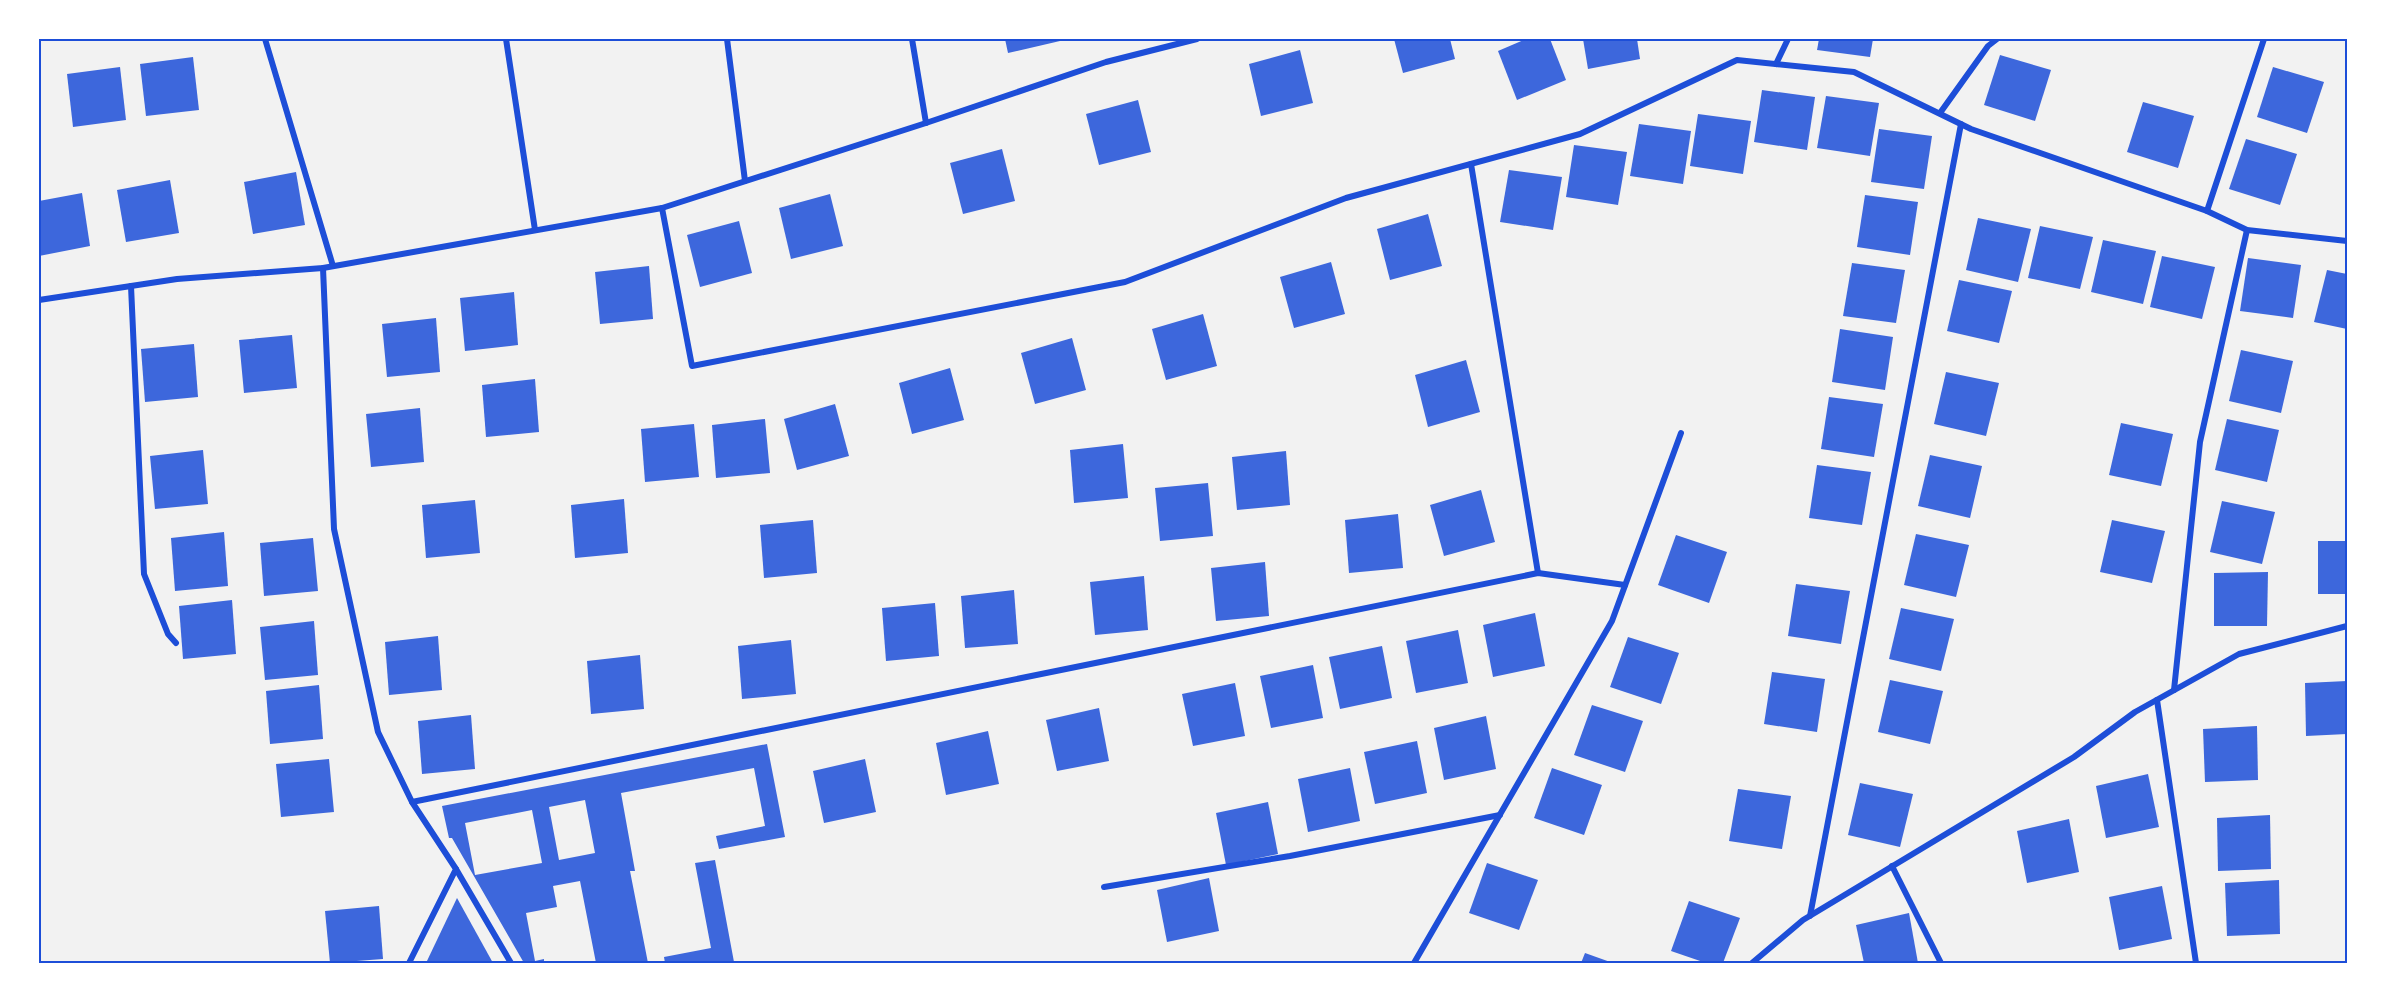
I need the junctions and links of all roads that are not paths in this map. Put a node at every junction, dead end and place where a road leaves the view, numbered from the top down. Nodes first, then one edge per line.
1 (265, 39) edge
2 (506, 39) edge
3 (727, 39) edge
4 (912, 39) edge
5 (1197, 39) edge
6 (1788, 39) edge
7 (1997, 39) edge
8 (2264, 39) edge
9 (1776, 64) junction
10 (1940, 113) junction
11 (926, 123) junction
12 (1961, 124) junction
13 (1471, 164) junction
14 (745, 181) junction
15 (662, 208) junction
16 (2207, 211) junction
17 (535, 230) junction
18 (2247, 230) junction
19 (2347, 241) edge
20 (333, 266) junction
21 (323, 268) junction
22 (131, 286) junction
23 (39, 300) edge
24 (1681, 433) dead end
25 (1538, 573) junction
26 (1625, 585) junction
27 (2347, 626) edge
28 (176, 643) dead end
29 (2174, 690) junction
30 (2157, 700) junction
31 (412, 802) junction
32 (1500, 814) junction
33 (1892, 866) junction
34 (456, 869) junction
35 (1104, 887) dead end
36 (1810, 916) junction
37 (409, 963) edge
38 (511, 963) edge
39 (1414, 963) edge
40 (1752, 963) edge
41 (1941, 963) edge
42 (2196, 963) edge

1 - 20 street
2 - 17 street
3 - 14 street
4 - 11 street
5 - 11 street
6 - 9 street
7 - 10 street
8 - 16 street
9 - 10 street
9 - 13 street
10 - 12 street
11 - 14 street
12 - 16 street
12 - 36 street
13 - 15 street
13 - 25 street
14 - 15 street
15 - 17 street
16 - 18 street
17 - 20 street
18 - 19 street
18 - 29 street
20 - 21 street
21 - 22 street
21 - 31 street
22 - 23 street
22 - 28 street
24 - 26 street
25 - 26 street
25 - 31 street
26 - 32 street
27 - 29 street
29 - 30 street
30 - 33 street
30 - 42 street
31 - 34 street
32 - 35 street
32 - 39 street
33 - 36 street
33 - 41 street
34 - 37 street
34 - 38 street
36 - 40 street

